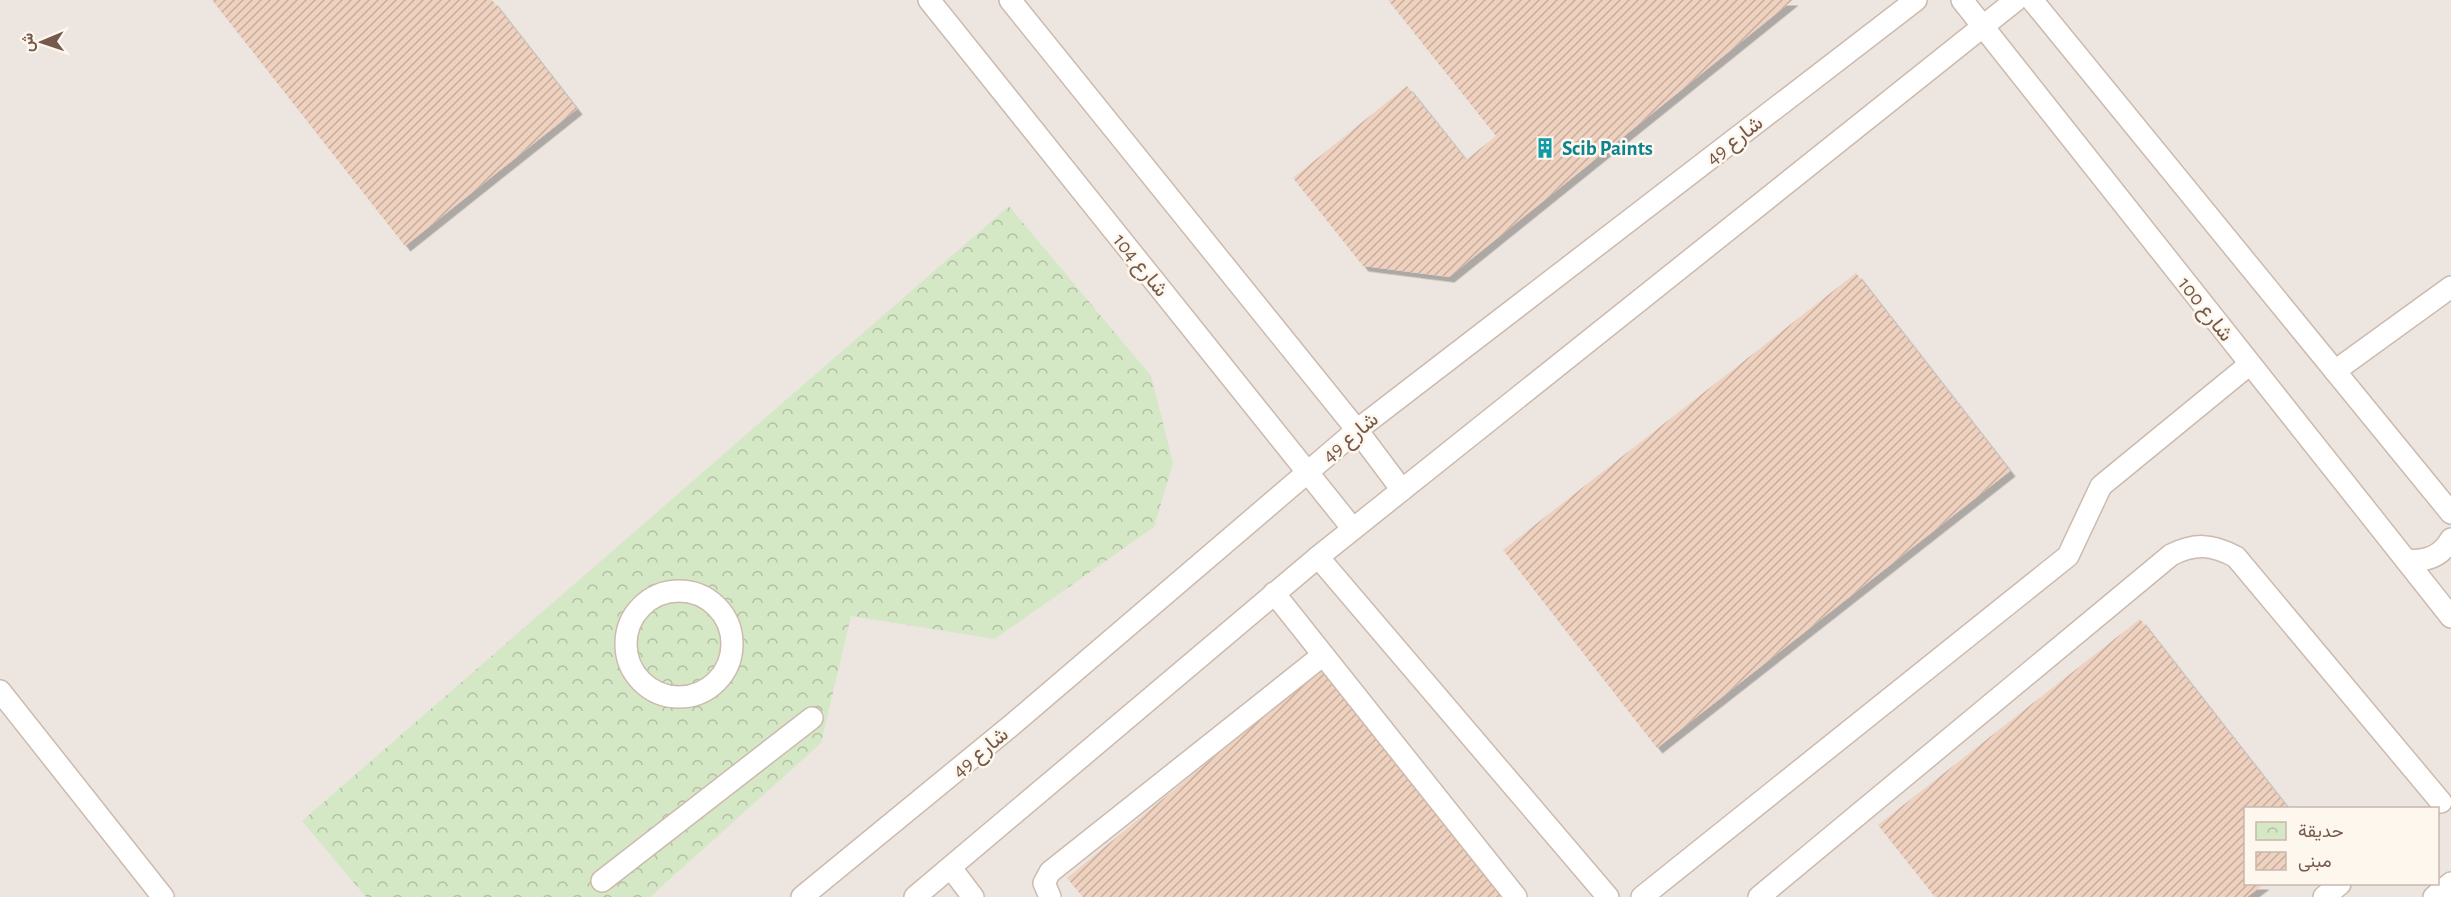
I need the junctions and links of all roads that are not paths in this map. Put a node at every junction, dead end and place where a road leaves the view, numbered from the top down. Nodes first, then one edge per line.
1 (929, 0) edge
2 (1010, 0) edge
3 (1916, 0) edge
4 (1962, 0) edge
5 (2016, 0) edge
6 (2032, 0) edge
7 (1983, 28) junction
8 (2451, 287) edge
9 (2250, 364) junction
10 (2335, 370) junction
11 (1357, 430) junction
12 (1309, 472) junction
13 (1402, 490) junction
14 (2451, 513) edge
15 (1353, 529) junction
16 (2451, 539) edge
17 (1318, 557) junction
18 (2406, 560) junction
19 (1274, 593) junction
20 (718, 608) joint
21 (2451, 617) edge
22 (1323, 655) junction
23 (0, 691) edge
24 (812, 718) dead end
25 (2442, 802) edge
26 (951, 867) junction
27 (602, 881) dead end
28 (2451, 883) edge
29 (2339, 885) edge
30 (163, 897) edge
31 (802, 897) edge
32 (915, 897) edge
33 (973, 897) edge
34 (1050, 897) edge
35 (1516, 897) edge
36 (1608, 897) edge
37 (1642, 897) edge
38 (1759, 897) edge
39 (2324, 897) edge
40 (2434, 897) edge

1 - 12 lane, شارع 104
2 - 11 lane
3 - 11 lane, شارع 49
4 - 7 lane, شارع 100
5 - 7 lane
6 - 10 lane
7 - 9 lane, شارع 100
7 - 13 lane
8 - 10 lane
9 - 18 lane, شارع 100
9 - 37 lane
10 - 14 lane
11 - 12 lane, شارع 49
11 - 13 lane
12 - 15 lane, شارع 104
12 - 31 lane, شارع 49
13 - 15 lane
15 - 17 lane
16 - 18 lane
17 - 19 lane
17 - 36 lane
18 - 21 lane, شارع 100
19 - 22 lane
19 - 26 lane
20 - 20 lane
22 - 34 lane
22 - 35 lane
23 - 30 lane
24 - 27 lane
25 - 38 lane
26 - 32 lane
26 - 33 lane
28 - 40 lane
29 - 39 lane

